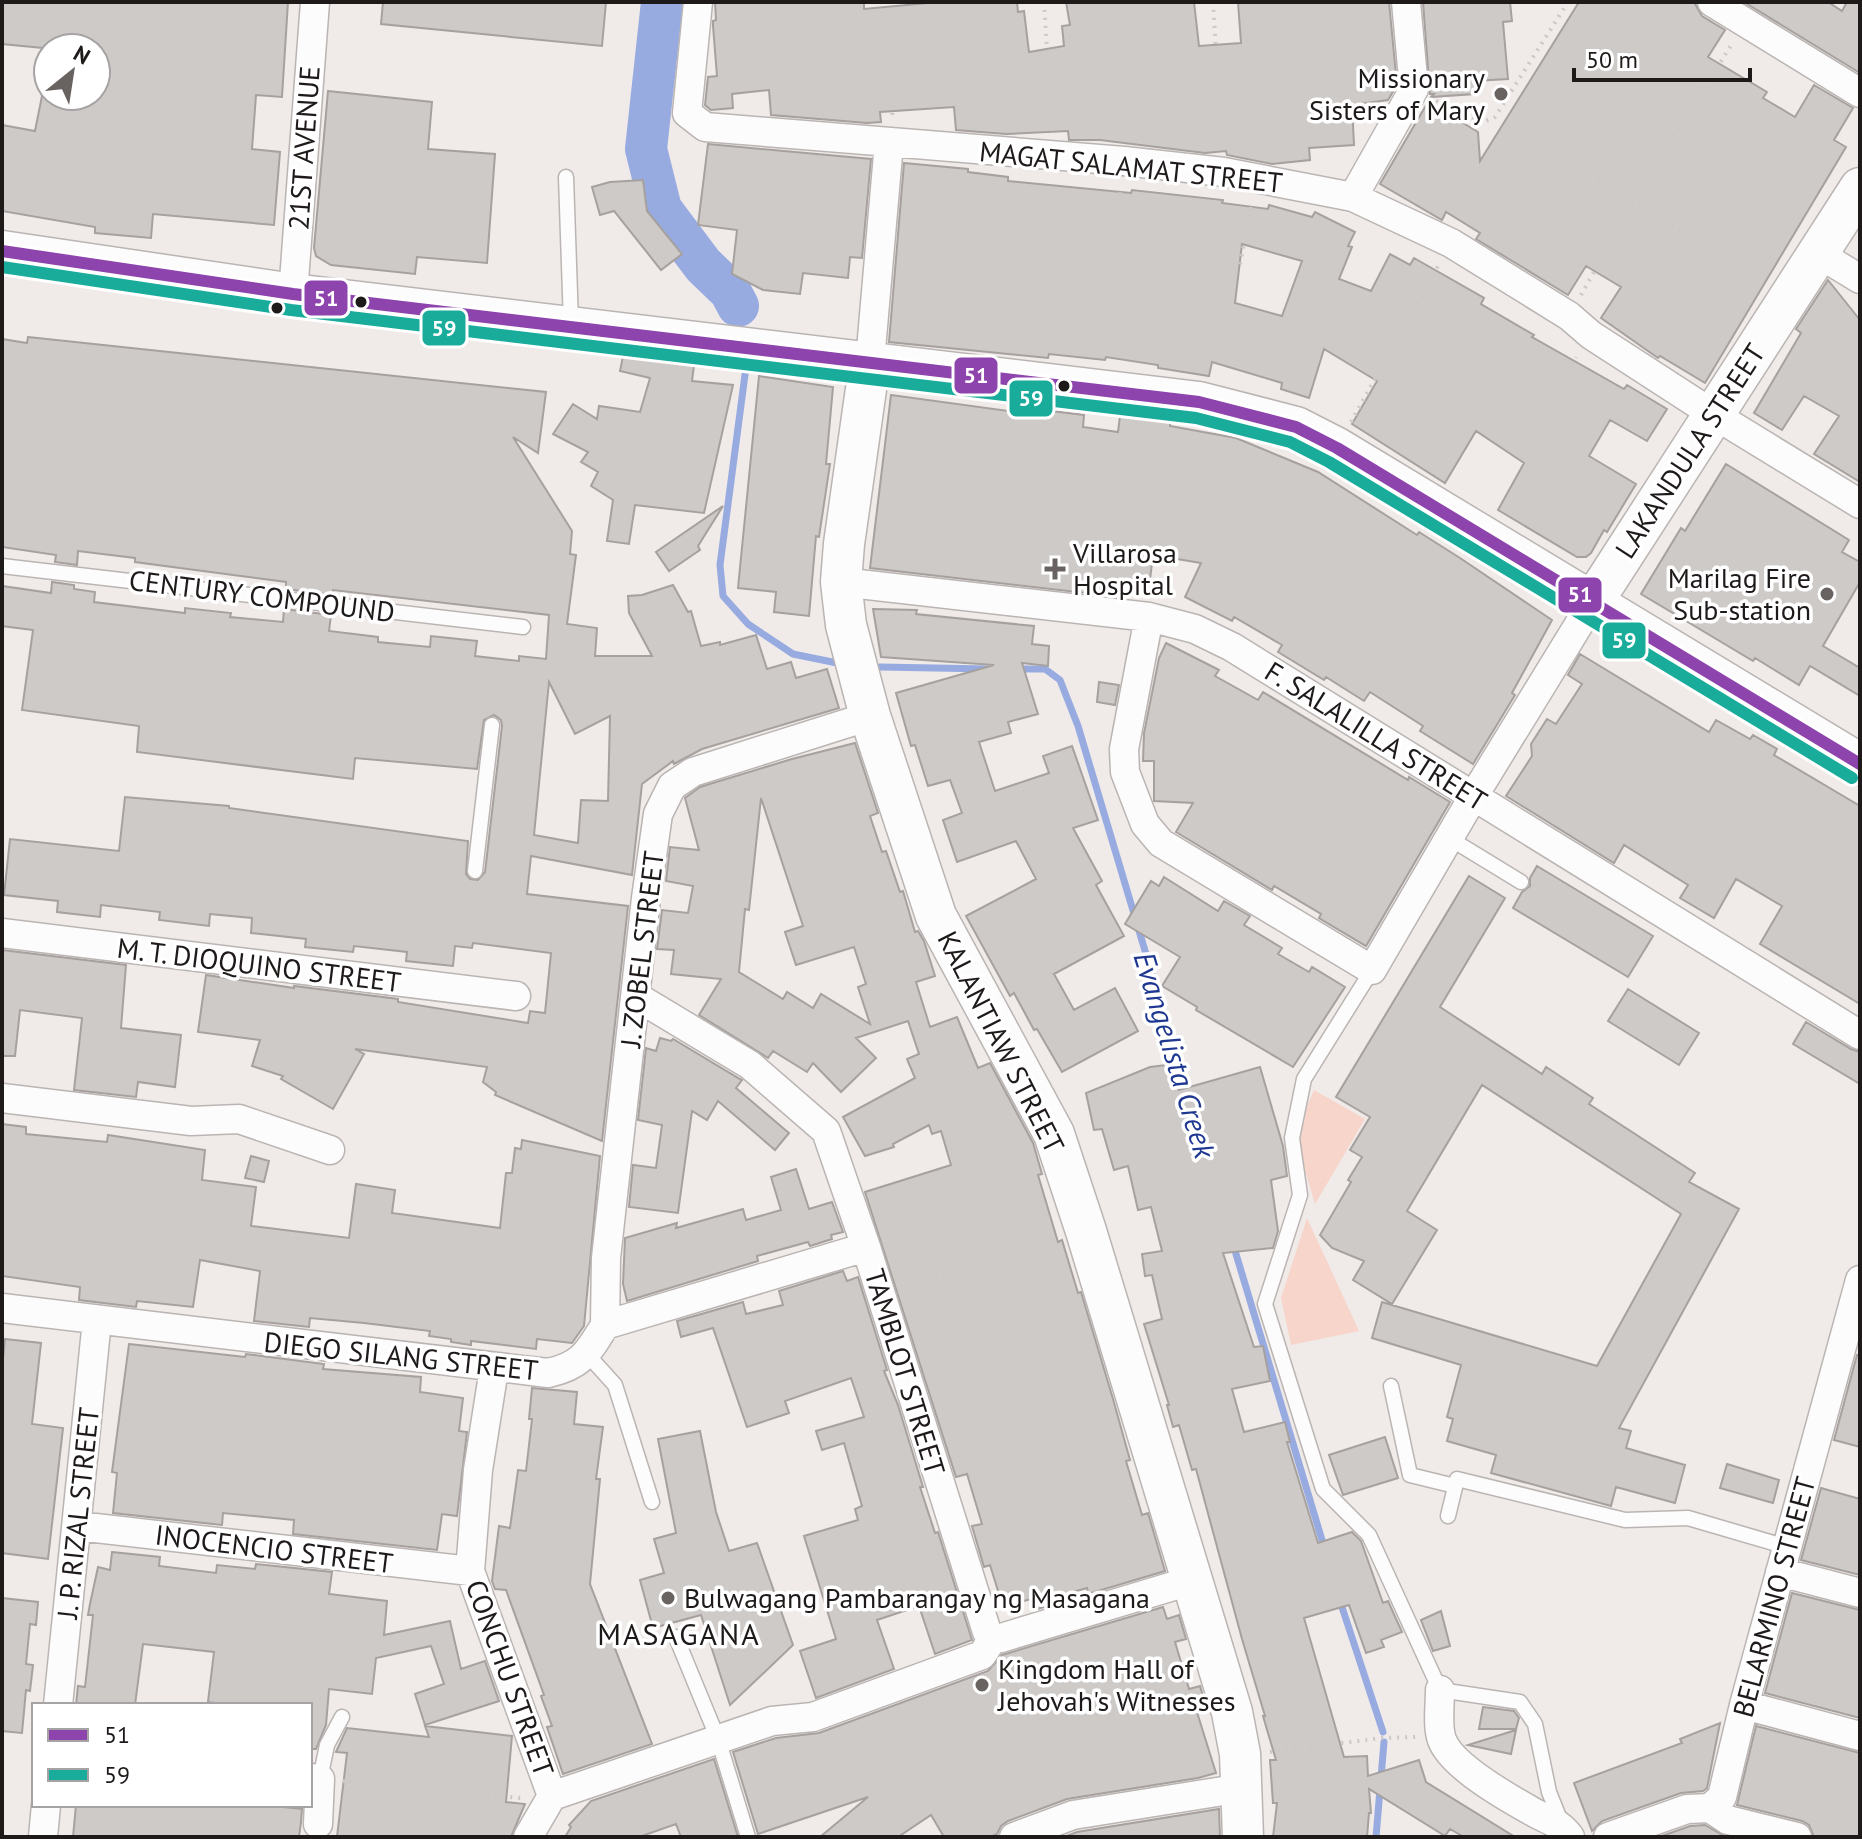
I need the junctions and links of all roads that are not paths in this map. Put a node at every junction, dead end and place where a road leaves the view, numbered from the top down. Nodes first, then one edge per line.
1 (315, 2) edge
2 (698, 2) edge
3 (1406, 2) edge
4 (1712, 2) edge
5 (1860, 93) edge
6 (889, 143) junction
7 (566, 177) dead end
8 (1860, 188) edge
9 (1353, 197) junction
10 (2, 251) edge
11 (1819, 254) junction
12 (1860, 279) edge
13 (293, 294) junction
14 (571, 327) junction
15 (870, 361) junction
16 (1713, 414) junction
17 (1860, 504) edge
18 (2, 566) edge
19 (841, 582) junction
20 (1592, 603) junction
21 (1149, 617) junction
22 (523, 627) dead end
23 (870, 716) junction
24 (492, 725) dead end
25 (1860, 764) edge
26 (1473, 797) junction
27 (1449, 838) junction
28 (475, 871) dead end
29 (1521, 882) dead end
30 (2, 933) edge
31 (1372, 970) junction
32 (516, 996) dead end
33 (637, 997) junction
34 (1860, 1035) edge
35 (2, 1098) edge
36 (330, 1150) dead end
37 (866, 1247) junction
38 (1860, 1280) edge
39 (2, 1308) edge
40 (97, 1320) junction
41 (605, 1325) junction
42 (587, 1354) junction
43 (494, 1369) junction
44 (1391, 1386) dead end
45 (1455, 1486) junction
46 (652, 1502) dead end
47 (1448, 1516) dead end
48 (78, 1526) junction
49 (1784, 1559) junction
50 (470, 1571) junction
51 (1190, 1581) junction
52 (1860, 1593) edge
53 (676, 1637) dead end
54 (993, 1638) junction
55 (1440, 1690) junction
56 (58, 1703) edge
57 (1744, 1705) junction
58 (342, 1717) dead end
59 (1860, 1736) edge
60 (718, 1739) junction
61 (1241, 1771) junction
62 (315, 1778) edge
63 (551, 1798) junction
64 (46, 1807) edge
65 (1710, 1808) junction
66 (318, 1824) dead end
67 (1566, 1831) edge
68 (43, 1837) edge
69 (528, 1837) edge
70 (748, 1837) edge
71 (1014, 1837) edge
72 (1243, 1837) edge
73 (1608, 1837) edge
74 (1797, 1837) edge

1 - 13 street, 21ST AVENUE
2 - 6 street, MAGAT SALAMAT STREET
3 - 9 street
4 - 5 street
6 - 9 street, MAGAT SALAMAT STREET
6 - 15 street, KALANTIAW STREET
7 - 14 lane
8 - 11 street, LAKANDULA STREET
9 - 16 street, MAGAT SALAMAT STREET
10 - 13 street
11 - 12 street
11 - 16 street, LAKANDULA STREET
13 - 14 street
14 - 15 street
15 - 19 street, KALANTIAW STREET
15 - 20 street
16 - 17 street, MAGAT SALAMAT STREET
16 - 20 street, LAKANDULA STREET
18 - 22 lane, CENTURY COMPOUND
19 - 21 street, F. SALALILLA STREET
19 - 23 street, KALANTIAW STREET
20 - 25 street
20 - 26 street, LAKANDULA STREET
21 - 26 street, F. SALALILLA STREET
21 - 31 street
23 - 33 street, J. ZOBEL STREET
23 - 51 street, KALANTIAW STREET
24 - 28 lane
26 - 27 street, LAKANDULA STREET
26 - 34 street, F. SALALILLA STREET
27 - 29 lane
27 - 31 street, LAKANDULA STREET
30 - 32 street, M. T. DIOQUINO STREET
31 - 55 lane
33 - 37 street, TAMBLOT STREET
33 - 41 street, J. ZOBEL STREET
35 - 36 street
37 - 41 street
37 - 54 street, TAMBLOT STREET
38 - 49 street, BELARMINO STREET
39 - 40 street, DIEGO SILANG STREET
40 - 43 street, DIEGO SILANG STREET
40 - 48 street, J. P. RIZAL STREET
41 - 42 street
42 - 43 street, DIEGO SILANG STREET
42 - 46 lane
43 - 50 street, CONCHU STREET
44 - 45 lane
45 - 47 lane
45 - 49 lane
48 - 50 street, INOCENCIO STREET
48 - 56 street, J. P. RIZAL STREET
49 - 52 street
49 - 57 street, BELARMINO STREET
50 - 63 street, CONCHU STREET
51 - 54 street
51 - 61 street, KALANTIAW STREET
53 - 60 lane
54 - 60 street, CONCHU STREET
55 - 67 street
55 - 67 lane
57 - 59 street
57 - 65 street, BELARMINO STREET
58 - 62 lane
60 - 63 street, CONCHU STREET
60 - 70 lane
61 - 71 street
61 - 72 street, KALANTIAW STREET
62 - 66 street
63 - 69 street, CONCHU STREET
64 - 68 street
65 - 73 street
65 - 74 street

